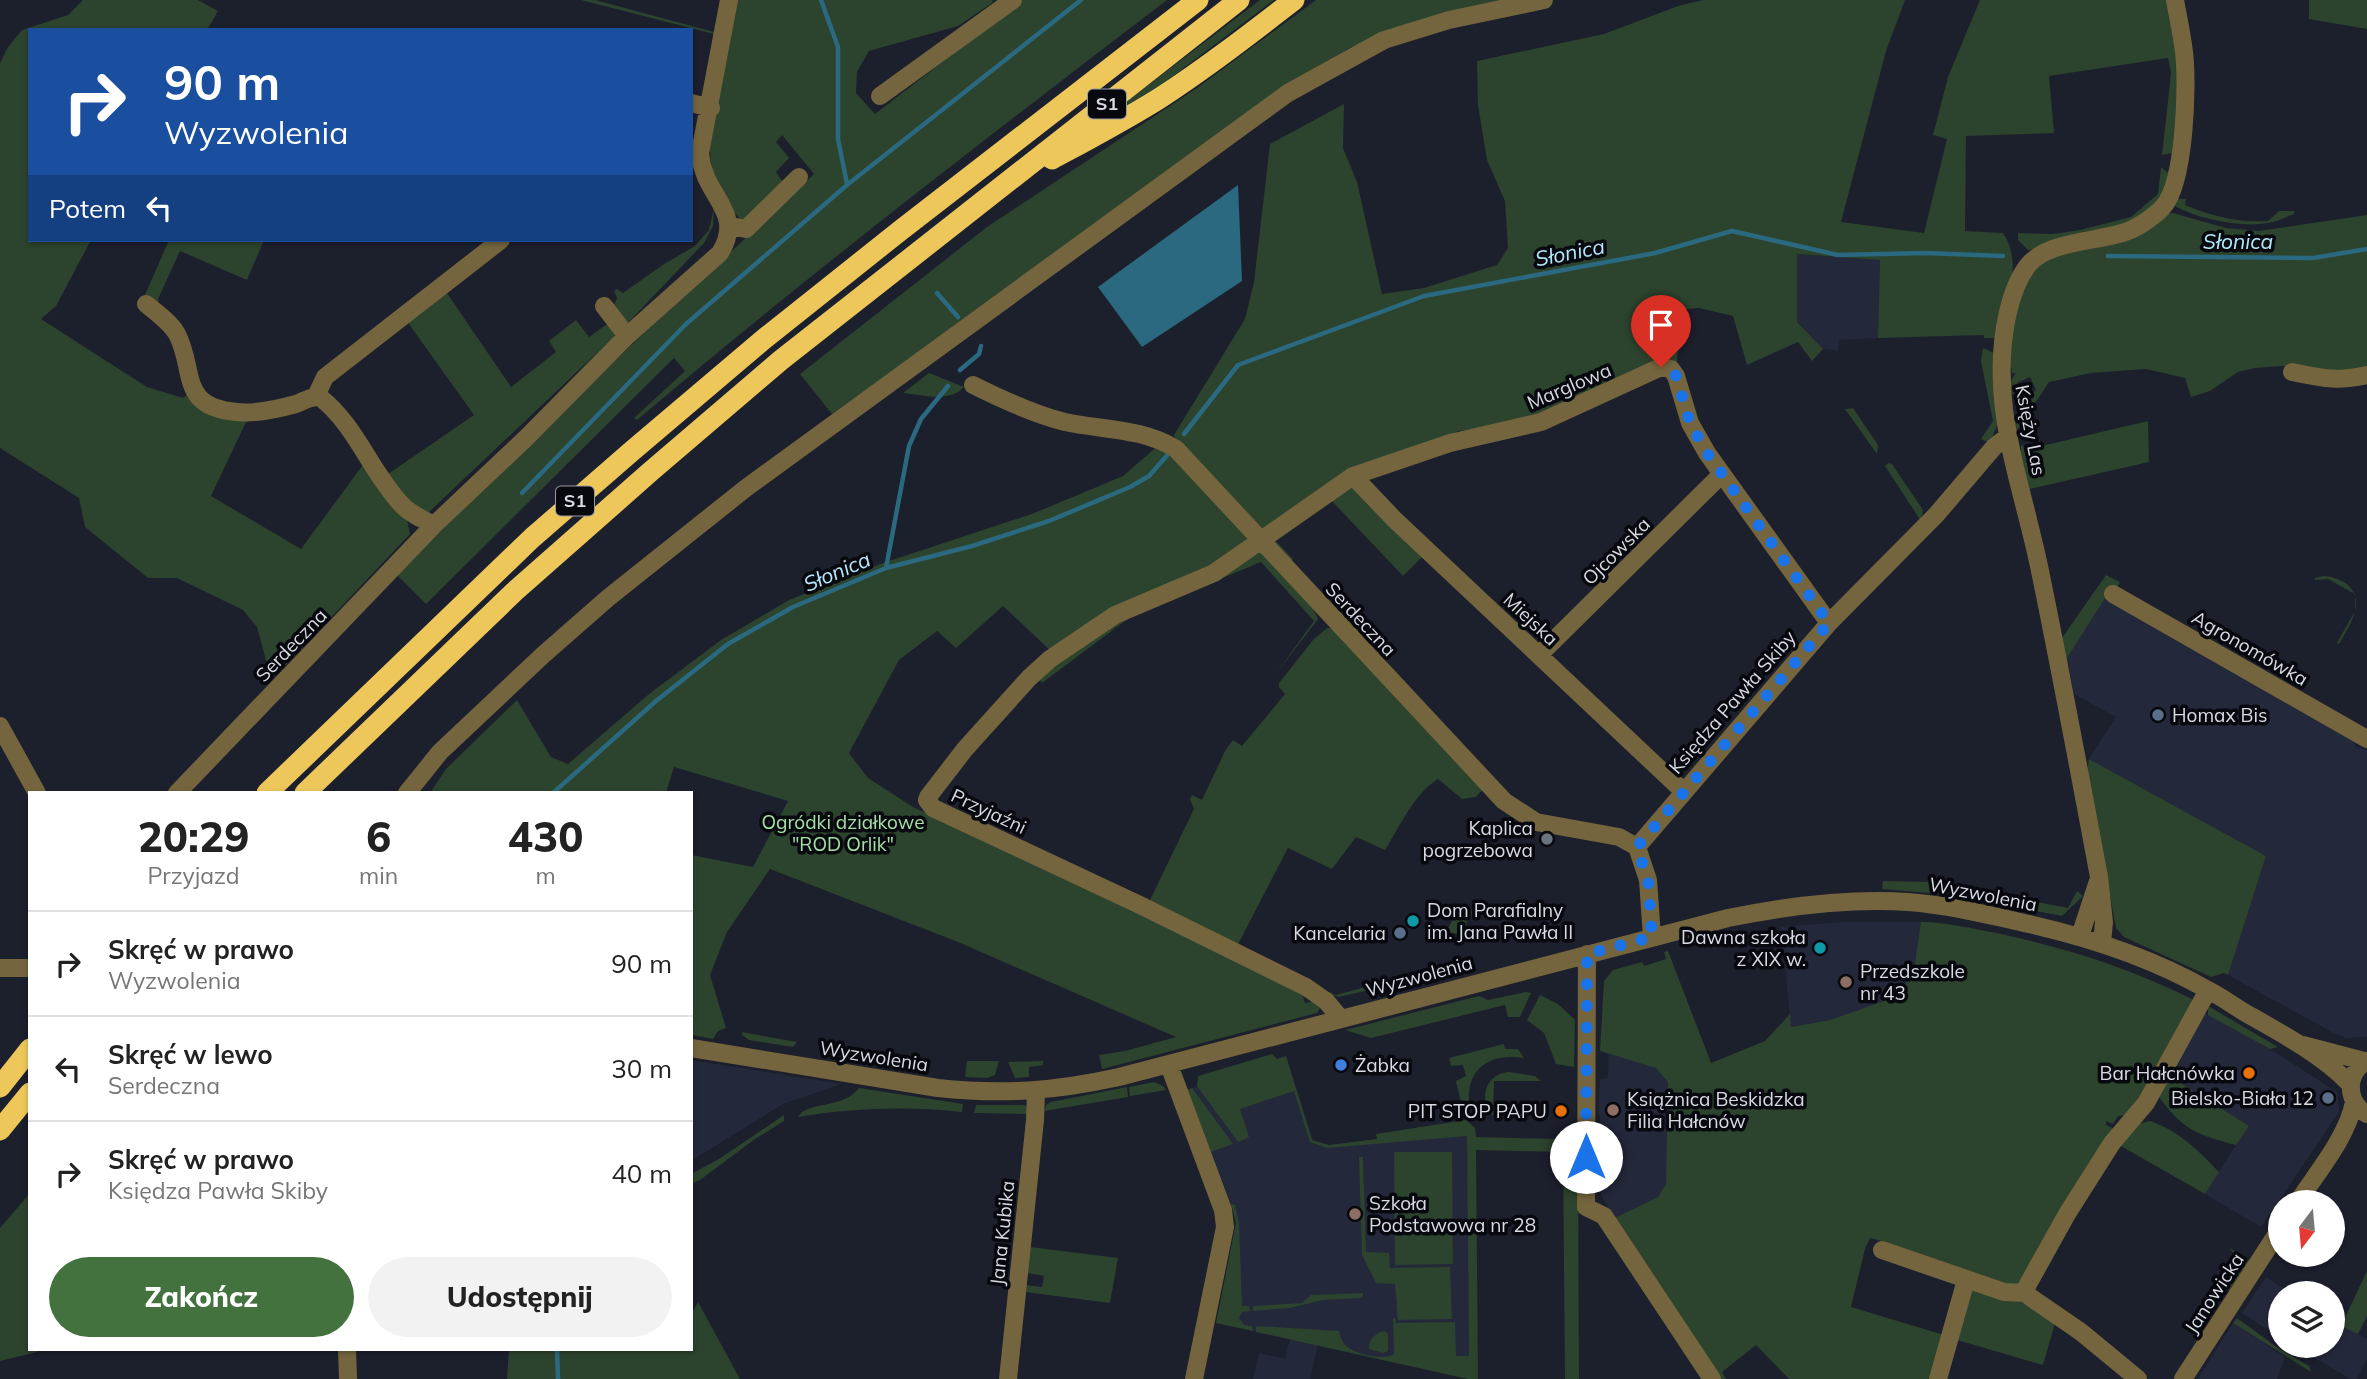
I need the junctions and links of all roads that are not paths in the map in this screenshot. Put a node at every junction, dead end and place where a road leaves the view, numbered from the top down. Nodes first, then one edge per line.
1 (729, 0) edge
2 (1013, 0) edge
3 (1198, 0) edge
4 (1239, 0) edge
5 (1294, 0) edge
6 (1544, 0) edge
7 (2175, 0) edge
8 (880, 96) dead end
9 (693, 104) edge
10 (711, 108) junction
11 (696, 167) edge
12 (799, 177) dead end
13 (1001, 186) junction
14 (731, 226) junction
15 (497, 242) edge
16 (146, 304) dead end
17 (604, 306) dead end
18 (627, 337) junction
19 (2292, 372) dead end
20 (2367, 374) edge
21 (973, 386) dead end
22 (316, 396) junction
23 (2008, 436) junction
24 (1721, 475) junction
25 (1353, 476) junction
26 (433, 525) junction
27 (1260, 540) junction
28 (2113, 594) dead end
29 (1829, 623) junction
30 (1539, 655) junction
31 (0, 726) edge
32 (2367, 739) edge
33 (36, 791) edge
34 (179, 791) edge
35 (269, 791) edge
36 (307, 791) edge
37 (409, 791) edge
38 (1683, 791) junction
39 (1637, 847) junction
40 (2099, 877) junction
41 (2080, 936) junction
42 (1652, 937) junction
43 (2102, 943) junction
44 (1587, 954) junction
45 (0, 968) edge
46 (28, 968) edge
47 (2208, 990) junction
48 (1340, 1019) junction
49 (2300, 1044) junction
50 (693, 1048) edge
51 (28, 1052) edge
52 (2366, 1061) edge
53 (1170, 1065) junction
54 (2350, 1084) junction
55 (0, 1087) edge
56 (1036, 1091) junction
57 (28, 1095) edge
58 (2363, 1111) edge
59 (0, 1130) edge
60 (2306, 1190) edge
61 (2268, 1248) edge
62 (1882, 1250) dead end
63 (1966, 1280) junction
64 (2026, 1293) junction
65 (347, 1351) edge
66 (348, 1379) edge
67 (1008, 1379) edge
68 (1194, 1379) edge
69 (1712, 1379) edge
70 (1938, 1379) edge
71 (2138, 1379) edge
72 (2183, 1379) edge

1 - 10 street
2 - 8 street
3 - 35 highway, S1
4 - 13 highway, S1
5 - 13 highway
6 - 37 street
7 - 23 street, Księży Las
9 - 10 street
10 - 11 street
11 - 14 street
12 - 14 street
13 - 36 highway, S1
14 - 18 street, Serdeczna
15 - 22 street
16 - 22 street
17 - 18 street
18 - 26 street, Serdeczna
19 - 20 street
21 - 27 street, Serdeczna
22 - 26 street
23 - 29 street, Księdza Pawła Skiby
23 - 40 street, Księży Las
24 - 25 street, Marglowa
24 - 29 street, Marglowa
24 - 30 street, Ojcowska
25 - 27 street
25 - 30 street, Miejska
26 - 34 street, Serdeczna
27 - 39 street, Serdeczna
27 - 48 street, Przyjaźni
28 - 32 street, Agronomówka
29 - 38 street, Księdza Pawła Skiby
30 - 38 street, Miejska
31 - 33 street
38 - 39 street, Księdza Pawła Skiby
39 - 42 street
40 - 41 street, Księży Las
40 - 43 street, Księży Las
41 - 42 street, Wyzwolenia
41 - 43 street, Wyzwolenia
42 - 44 street, Wyzwolenia
43 - 47 street, Wyzwolenia
44 - 48 street, Wyzwolenia
44 - 69 street
45 - 46 street
47 - 49 street, Wyzwolenia
47 - 64 street
48 - 53 street, Wyzwolenia
49 - 52 street, Wyzwolenia
49 - 54 street, Wyzwolenia
50 - 56 street, Wyzwolenia
51 - 55 highway
52 - 54 street
53 - 56 street, Wyzwolenia
53 - 68 street
54 - 58 street
56 - 67 street, Jana Kubika
57 - 59 highway
58 - 60 street
61 - 72 street, Janowicka
62 - 63 street
63 - 64 street
63 - 70 street
64 - 71 street
65 - 66 street

